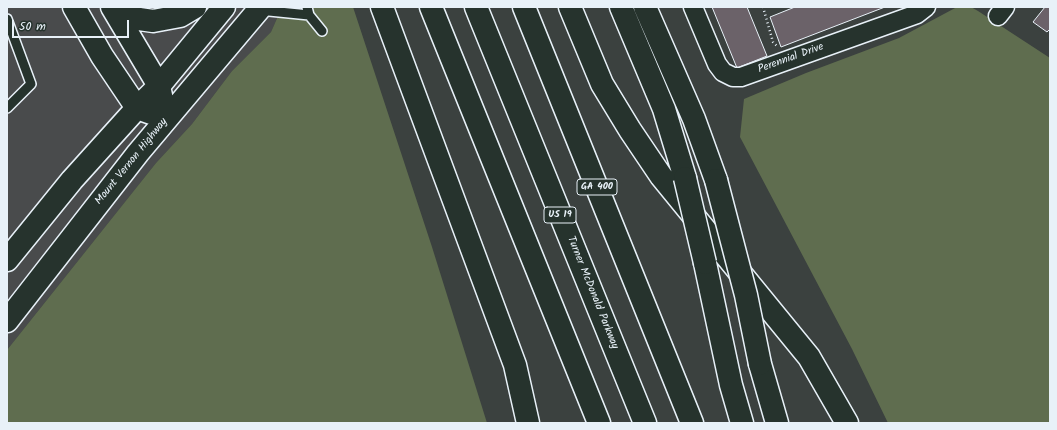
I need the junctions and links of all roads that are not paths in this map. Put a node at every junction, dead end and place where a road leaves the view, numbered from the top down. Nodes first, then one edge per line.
1 (74, 7) edge
2 (114, 7) edge
3 (195, 7) edge
4 (224, 7) edge
5 (382, 7) edge
6 (431, 7) edge
7 (476, 7) edge
8 (524, 7) edge
9 (570, 7) edge
10 (622, 7) edge
11 (645, 7) edge
12 (693, 7) edge
13 (926, 7) edge
14 (260, 8) edge
15 (308, 11) edge
16 (7, 20) edge
17 (322, 31) dead end
18 (159, 86) junction
19 (7, 108) edge
20 (137, 108) junction
21 (167, 119) junction
22 (7, 260) edge
23 (7, 321) edge
24 (528, 423) edge
25 (599, 423) edge
26 (645, 423) edge
27 (692, 423) edge
28 (742, 423) edge
29 (777, 423) edge
30 (847, 423) edge

1 - 20 main road
2 - 3 main road
2 - 18 main road
4 - 18 main road
5 - 24 main road
6 - 25 main road
7 - 26 main road, Turner McDonald Parkway / US 19
8 - 27 main road, GA 400
9 - 30 main road
10 - 28 main road, bridge
11 - 29 main road, bridge
12 - 13 street, Perennial Drive
14 - 15 lane
14 - 21 main road, Mount Vernon Highway
15 - 17 lane
16 - 19 lane
18 - 20 main road
18 - 21 main road
20 - 21 main road
20 - 22 main road
21 - 23 main road, Mount Vernon Highway

